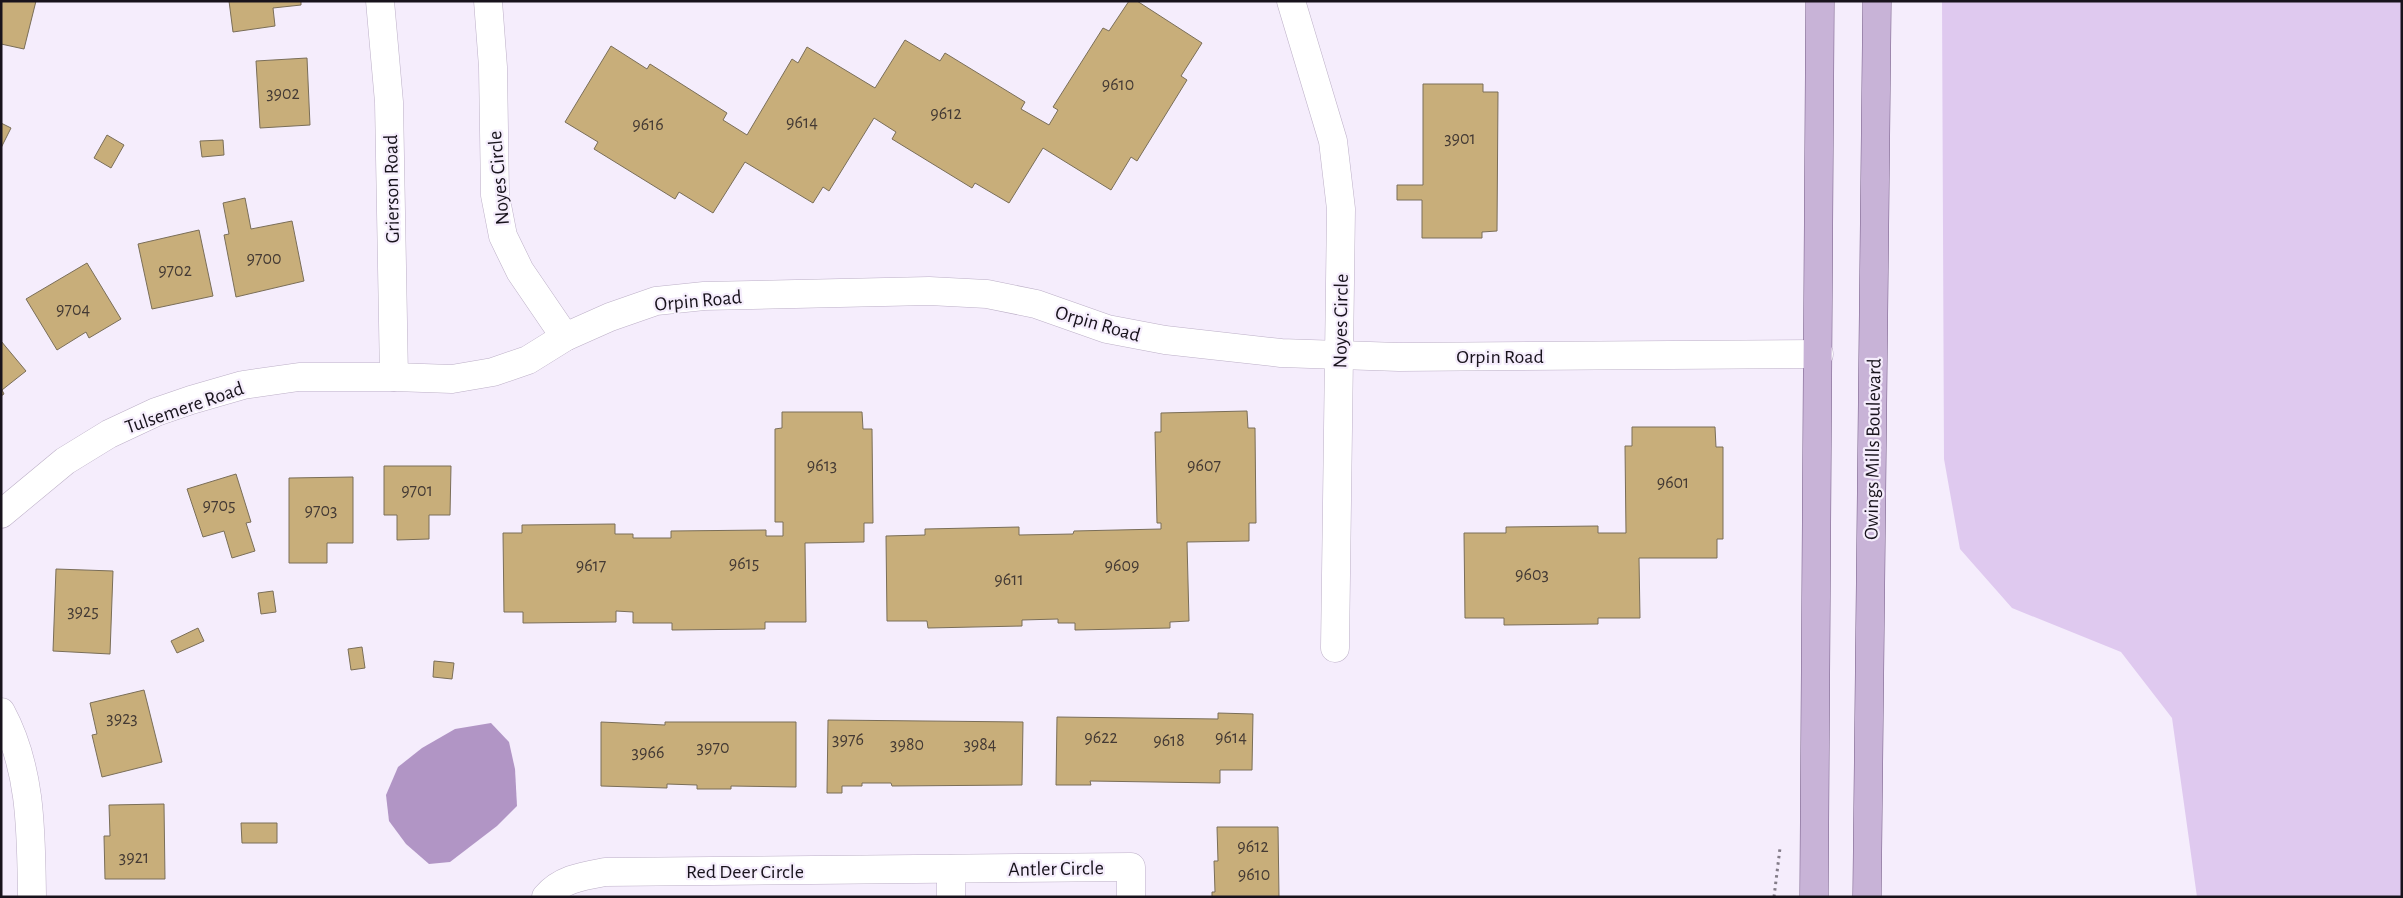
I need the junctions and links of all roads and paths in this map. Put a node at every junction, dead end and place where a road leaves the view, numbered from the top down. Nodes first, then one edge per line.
1 (380, 1) edge
2 (488, 1) edge
3 (1291, 1) edge
4 (1820, 1) edge
5 (1877, 1) edge
6 (565, 337) junction
7 (1819, 354) junction
8 (1340, 355) junction
9 (394, 376) junction
10 (1, 514) edge
11 (1335, 648) dead end
12 (1, 712) edge
13 (951, 869) junction
14 (32, 897) edge
15 (546, 897) edge
16 (951, 897) edge
17 (1132, 897) edge
18 (1814, 897) edge
19 (1867, 897) edge

1 - 9 street, Grierson Road
2 - 6 street, Noyes Circle
3 - 8 street, Noyes Circle
4 - 7 main road
5 - 19 main road, Owings Mills Boulevard
6 - 8 street, Orpin Road
6 - 9 street, Orpin Road
7 - 8 street, Orpin Road
7 - 18 main road
8 - 11 street, Noyes Circle
9 - 10 street, Tulsemere Road
12 - 14 street
13 - 15 street, Red Deer Circle
13 - 16 street
13 - 17 street, Antler Circle

